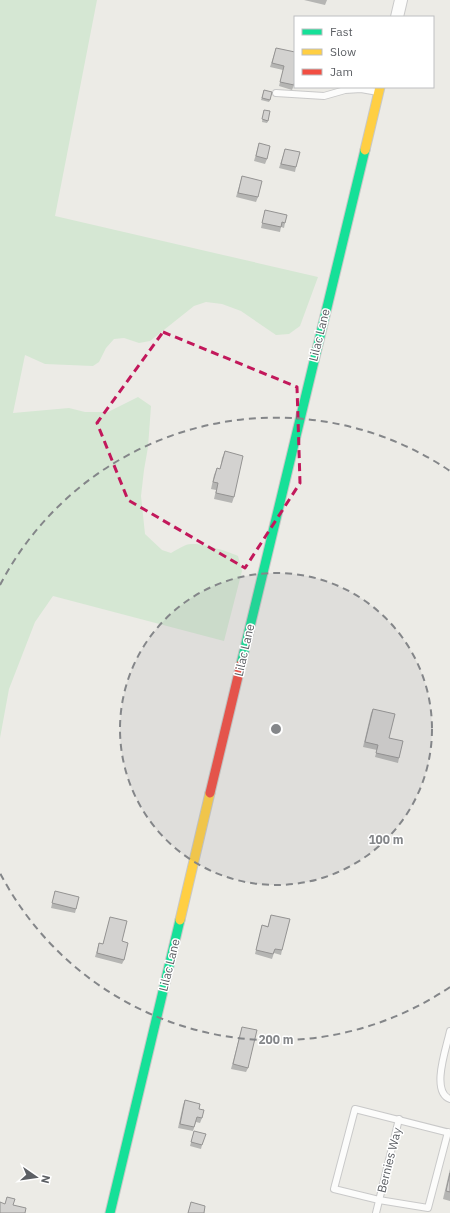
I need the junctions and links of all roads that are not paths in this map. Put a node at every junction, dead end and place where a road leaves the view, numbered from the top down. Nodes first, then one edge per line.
1 (401, 0) edge
2 (397, 16) edge
3 (379, 90) edge
4 (276, 93) dead end
5 (450, 1031) edge
6 (450, 1099) edge
7 (399, 1119) junction
8 (449, 1132) edge
9 (380, 1200) junction
10 (110, 1213) edge
11 (376, 1213) edge

1 - 2 street
3 - 4 lane
3 - 10 street, Lilac Lane
5 - 6 lane
7 - 8 lane, Bernies Way
7 - 9 lane, Bernies Way
7 - 9 lane, Bernies Way
8 - 9 lane, Bernies Way
9 - 11 lane, Bernies Way

